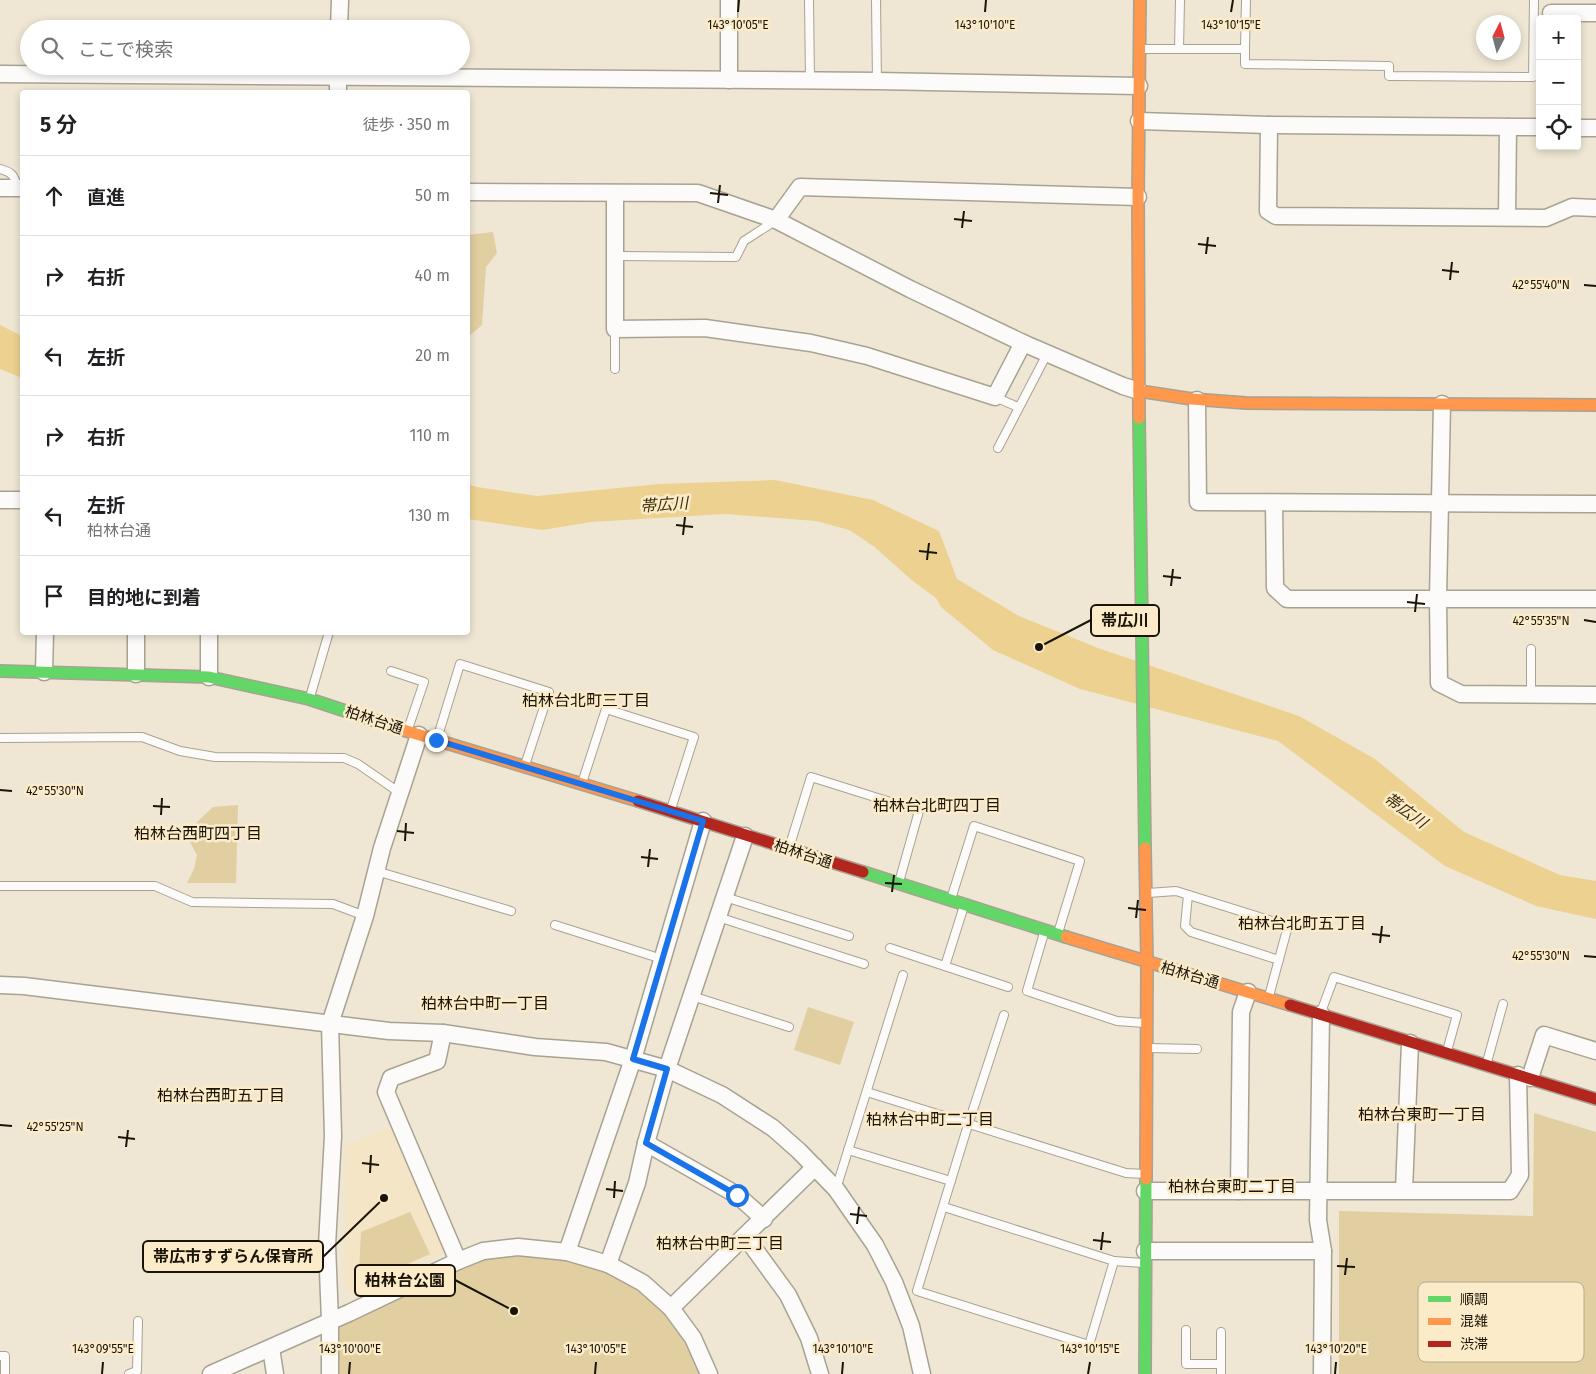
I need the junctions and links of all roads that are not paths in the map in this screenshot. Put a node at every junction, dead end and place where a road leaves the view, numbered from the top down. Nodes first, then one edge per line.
1 (340, 0) edge
2 (728, 0) edge
3 (809, 0) edge
4 (876, 0) edge
5 (1140, 0) edge
6 (1180, 0) edge
7 (1246, 0) edge
8 (1534, 0) edge
9 (1551, 13) dead end
10 (1596, 13) edge
11 (339, 20) edge
12 (1140, 49) junction
13 (1179, 49) junction
14 (1245, 49) junction
15 (0, 74) edge
16 (20, 74) edge
17 (470, 74) edge
18 (338, 75) edge
19 (729, 80) junction
20 (810, 81) junction
21 (877, 81) junction
22 (1139, 86) junction
23 (338, 90) edge
24 (1139, 121) junction
25 (1269, 125) junction
26 (1508, 127) junction
27 (1536, 127) edge
28 (1581, 128) edge
29 (1596, 128) edge
30 (0, 168) edge
31 (0, 188) edge
32 (20, 188) edge
33 (470, 192) edge
34 (615, 193) junction
35 (1138, 197) junction
36 (1596, 208) edge
37 (1507, 218) junction
38 (776, 220) junction
39 (615, 256) junction
40 (615, 328) junction
41 (1023, 343) junction
42 (1047, 354) junction
43 (615, 369) dead end
44 (1138, 391) junction
45 (995, 397) junction
46 (1197, 400) junction
47 (1442, 404) junction
48 (1596, 405) edge
49 (1018, 407) junction
50 (998, 448) dead end
51 (0, 500) edge
52 (20, 500) edge
53 (1274, 503) junction
54 (1440, 503) junction
55 (1596, 504) edge
56 (1438, 598) junction
57 (1596, 599) edge
58 (45, 635) edge
59 (136, 635) edge
60 (209, 635) edge
61 (328, 635) edge
62 (1531, 650) dead end
63 (391, 671) dead end
64 (0, 672) edge
65 (44, 672) junction
66 (136, 674) junction
67 (209, 677) junction
68 (1531, 694) junction
69 (1596, 695) edge
70 (309, 699) junction
71 (413, 733) junction
72 (0, 738) edge
73 (436, 740) junction
74 (525, 767) junction
75 (582, 784) junction
76 (400, 793) junction
77 (670, 811) junction
78 (703, 821) junction
79 (745, 836) junction
80 (789, 850) junction
81 (376, 871) junction
82 (899, 884) junction
83 (0, 886) edge
84 (1146, 893) junction
85 (1188, 895) junction
86 (725, 897) junction
87 (951, 901) junction
88 (964, 905) junction
89 (511, 911) dead end
90 (366, 916) junction
91 (718, 917) junction
92 (555, 925) dead end
93 (1045, 931) junction
94 (1058, 935) junction
95 (849, 936) dead end
96 (890, 948) dead end
97 (662, 959) junction
98 (1279, 960) junction
99 (1147, 962) junction
100 (864, 964) dead end
101 (945, 966) junction
102 (903, 975) dead end
103 (0, 985) edge
104 (1008, 987) dead end
105 (1248, 992) junction
106 (692, 996) junction
107 (1269, 998) junction
108 (1503, 1004) dead end
109 (1321, 1014) junction
110 (1004, 1015) dead end
111 (330, 1024) junction
112 (1147, 1024) junction
113 (789, 1027) dead end
114 (443, 1033) junction
115 (1410, 1043) junction
116 (1146, 1048) junction
117 (1197, 1049) dead end
118 (1596, 1051) edge
119 (1446, 1054) junction
120 (633, 1059) junction
121 (1486, 1065) junction
122 (667, 1069) junction
123 (1524, 1077) junction
124 (867, 1092) junction
125 (1596, 1099) edge
126 (968, 1125) junction
127 (646, 1143) junction
128 (848, 1150) junction
129 (815, 1168) junction
130 (1146, 1174) junction
131 (951, 1181) junction
132 (836, 1189) junction
133 (1404, 1190) junction
134 (1145, 1191) junction
135 (1239, 1191) junction
136 (1319, 1192) junction
137 (944, 1207) junction
138 (764, 1219) junction
139 (745, 1236) junction
140 (1323, 1251) junction
141 (567, 1252) junction
142 (1145, 1257) junction
143 (458, 1261) junction
144 (1114, 1261) junction
145 (608, 1264) junction
146 (672, 1308) junction
147 (138, 1321) dead end
148 (330, 1321) junction
149 (1186, 1330) dead end
150 (1221, 1332) dead end
151 (271, 1348) junction
152 (0, 1356) edge
153 (1221, 1364) junction
154 (5, 1374) edge
155 (129, 1374) edge
156 (211, 1374) edge
157 (275, 1374) edge
158 (330, 1374) edge
159 (709, 1374) edge
160 (820, 1374) edge
161 (922, 1374) edge
162 (1145, 1374) edge
163 (1221, 1374) edge
164 (1322, 1374) edge

1 - 11 street
2 - 19 street
3 - 20 lane
4 - 21 lane
5 - 12 street
6 - 13 lane
7 - 14 lane
8 - 14 lane
9 - 10 street
12 - 13 lane
12 - 22 street
13 - 14 lane
15 - 16 street
17 - 19 street
18 - 23 street
19 - 20 street
20 - 21 street
21 - 22 street
22 - 24 street
24 - 25 street
24 - 35 street
25 - 26 street
25 - 37 street
26 - 27 street
26 - 37 street
28 - 29 street
30 - 32 lane
31 - 32 street
33 - 34 street
34 - 38 street
34 - 39 street
35 - 38 street
35 - 44 street
36 - 37 street
38 - 39 lane
38 - 41 street
39 - 40 street
40 - 43 lane
40 - 45 street
41 - 42 street
41 - 45 street
42 - 44 street
42 - 49 lane
44 - 46 street
44 - 84 street
45 - 49 lane
46 - 47 street
46 - 53 street
47 - 48 street
47 - 54 street
49 - 50 lane
51 - 52 street
53 - 54 street
53 - 56 street
54 - 55 street
54 - 56 street
56 - 57 street
56 - 68 street
58 - 65 street
59 - 66 street
60 - 67 street
61 - 70 lane
62 - 68 lane
63 - 71 lane
64 - 65 street, 柏林台通
65 - 66 street, 柏林台通
66 - 67 street, 柏林台通
67 - 70 street, 柏林台通
68 - 69 street
70 - 71 street, 柏林台通
71 - 73 street, 柏林台通
71 - 76 street
72 - 76 lane
73 - 74 street, 柏林台通
73 - 74 lane
74 - 75 street, 柏林台通
75 - 77 street, 柏林台通
75 - 77 lane
76 - 81 street
77 - 78 street, 柏林台通
78 - 79 street, 柏林台通
78 - 97 street
79 - 80 street, 柏林台通
79 - 86 street
80 - 82 street, 柏林台通
80 - 82 lane
81 - 89 lane
81 - 90 street
82 - 87 street, 柏林台通
83 - 90 lane
84 - 85 lane
84 - 99 street
85 - 98 lane
85 - 98 lane
86 - 91 street
86 - 95 lane
87 - 88 street, 柏林台通
87 - 94 lane
88 - 93 street, 柏林台通
88 - 101 lane
90 - 111 street
91 - 100 lane
91 - 106 street
92 - 97 lane
93 - 94 street, 柏林台通
93 - 112 lane
94 - 99 street, 柏林台通
96 - 101 lane
97 - 120 street
98 - 107 lane
99 - 105 street, 柏林台通
99 - 112 street
101 - 104 lane
102 - 124 lane
103 - 111 street
105 - 107 street, 柏林台通
105 - 135 street
106 - 113 lane
106 - 122 street
107 - 109 street, 柏林台通
108 - 121 lane
109 - 115 street, 柏林台通
109 - 119 lane
109 - 136 street
110 - 126 lane
111 - 114 street
111 - 148 street
112 - 116 street
114 - 120 street
114 - 143 street
115 - 119 street, 柏林台通
115 - 133 street
116 - 117 lane
116 - 130 street
118 - 123 street
119 - 121 street, 柏林台通
120 - 122 street
120 - 141 street
121 - 123 street, 柏林台通
122 - 127 street
122 - 129 street
123 - 125 street, 柏林台通
123 - 133 street
124 - 126 lane
124 - 128 lane
126 - 130 lane
126 - 131 lane
127 - 138 street
127 - 145 street
128 - 131 lane
128 - 132 lane
129 - 132 street
129 - 138 street
130 - 134 street
131 - 137 lane
132 - 161 street
133 - 136 street
134 - 135 street
134 - 142 street
135 - 136 street
136 - 140 street
137 - 144 lane
137 - 144 lane
138 - 139 street
139 - 146 street
139 - 160 street
140 - 142 street
140 - 164 street
141 - 143 street
141 - 145 street
142 - 144 lane
142 - 162 street
143 - 148 street
145 - 146 street
146 - 159 street
147 - 155 lane
148 - 151 street
148 - 158 street
149 - 153 lane
150 - 153 lane
151 - 156 street
151 - 157 street
152 - 154 lane
153 - 163 lane

